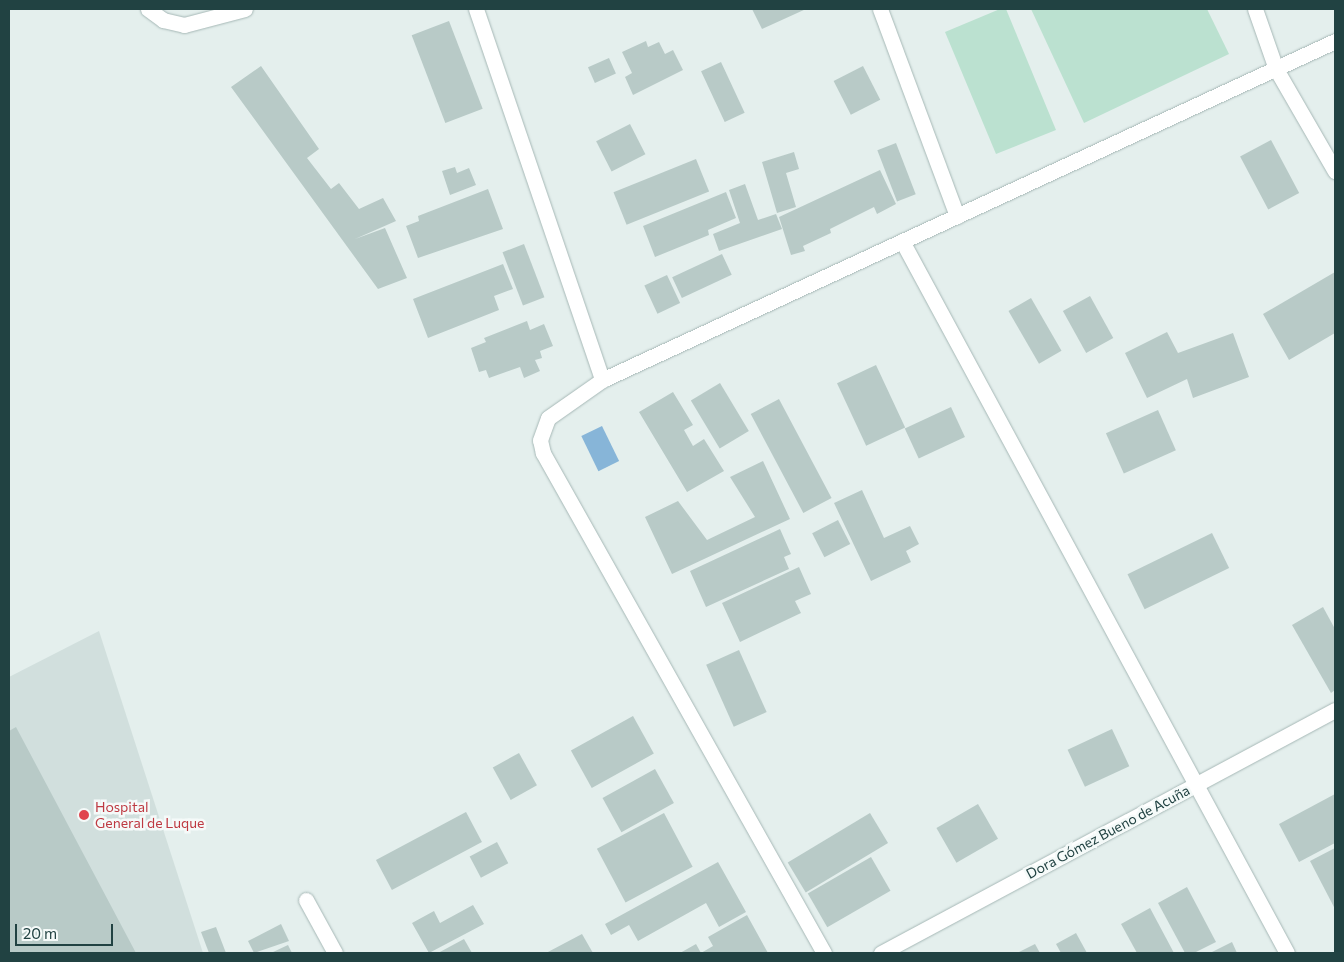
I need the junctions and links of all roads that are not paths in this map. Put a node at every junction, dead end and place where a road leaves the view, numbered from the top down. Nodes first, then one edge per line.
1 (148, 9) edge
2 (245, 9) edge
3 (476, 9) edge
4 (880, 9) edge
5 (1255, 9) edge
6 (1335, 41) edge
7 (1276, 68) junction
8 (1335, 171) edge
9 (957, 216) junction
10 (902, 241) junction
11 (602, 380) junction
12 (1335, 710) edge
13 (1194, 786) junction
14 (306, 900) dead end
15 (335, 953) edge
16 (824, 953) edge
17 (881, 953) edge
18 (1286, 953) edge

1 - 2 street
3 - 11 street
4 - 9 street
5 - 7 street
6 - 7 street
7 - 8 street
7 - 9 street
9 - 10 street
10 - 11 street
10 - 13 street
11 - 16 street
12 - 13 street, Dora Gómez Bueno de Acuña
13 - 17 street, Dora Gómez Bueno de Acuña
13 - 18 street
14 - 15 street

